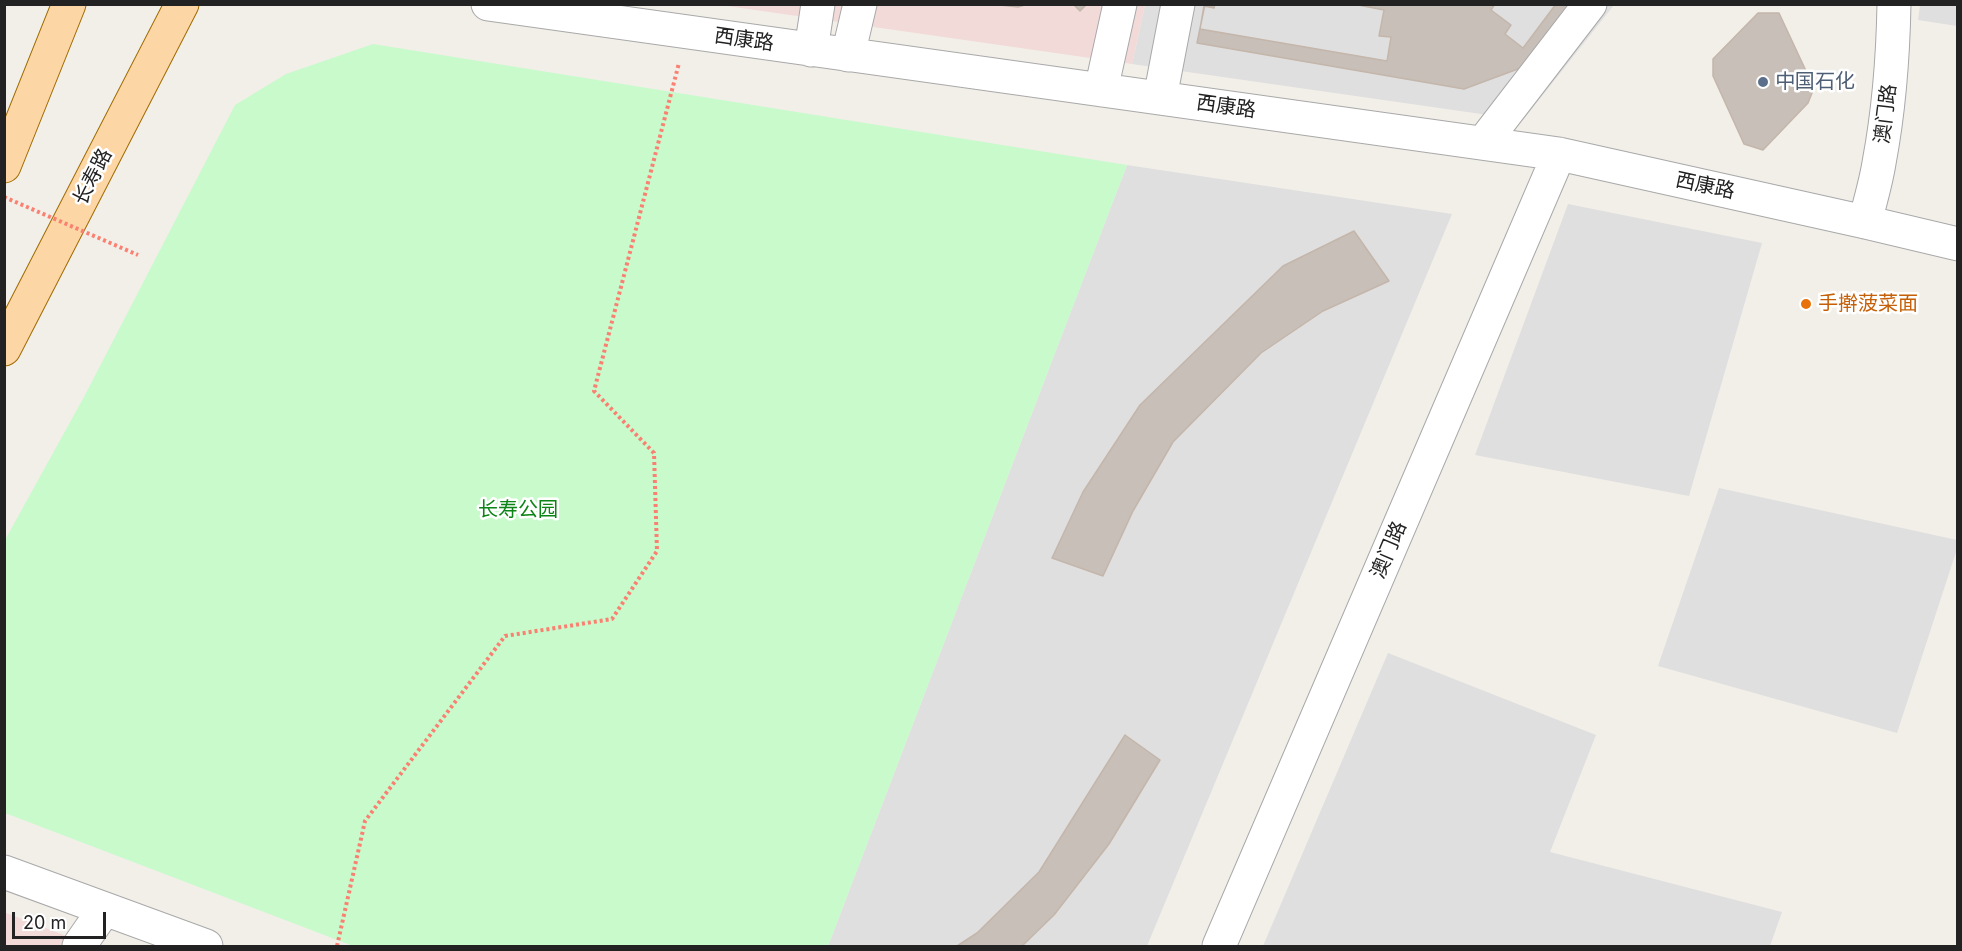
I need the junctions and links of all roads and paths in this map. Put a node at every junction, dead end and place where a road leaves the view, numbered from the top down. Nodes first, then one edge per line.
1 (69, 4) edge
2 (182, 4) edge
3 (488, 4) edge
4 (818, 4) edge
5 (860, 4) edge
6 (1120, 4) edge
7 (1178, 4) edge
8 (1590, 4) edge
9 (1894, 4) edge
10 (603, 12) edge
11 (687, 33) junction
12 (811, 50) junction
13 (848, 55) junction
14 (1101, 90) junction
15 (1160, 98) junction
16 (1483, 144) junction
17 (1559, 154) junction
18 (4, 166) edge
19 (4, 196) edge
20 (1865, 222) junction
21 (1958, 244) edge
22 (138, 255) dead end
23 (4, 349) edge
24 (4, 872) edge
25 (104, 910) junction
26 (79, 946) edge
27 (206, 946) edge
28 (337, 946) edge
29 (1219, 946) edge

1 - 18 main road
2 - 23 main road, 长寿路
3 - 10 street, 西康路
4 - 12 street
5 - 13 street
6 - 14 street
7 - 15 street
8 - 16 street
9 - 20 street, 澳门路
10 - 11 street, 西康路
11 - 12 street, 西康路
11 - 28 path
12 - 13 street, 西康路
13 - 14 street, 西康路
14 - 15 street, 西康路
15 - 16 street, 西康路
16 - 17 street, 西康路
17 - 20 street, 西康路
17 - 29 street, 澳门路
19 - 22 path, bridge
20 - 21 street, 西康路
24 - 25 street
25 - 26 street
25 - 27 street

